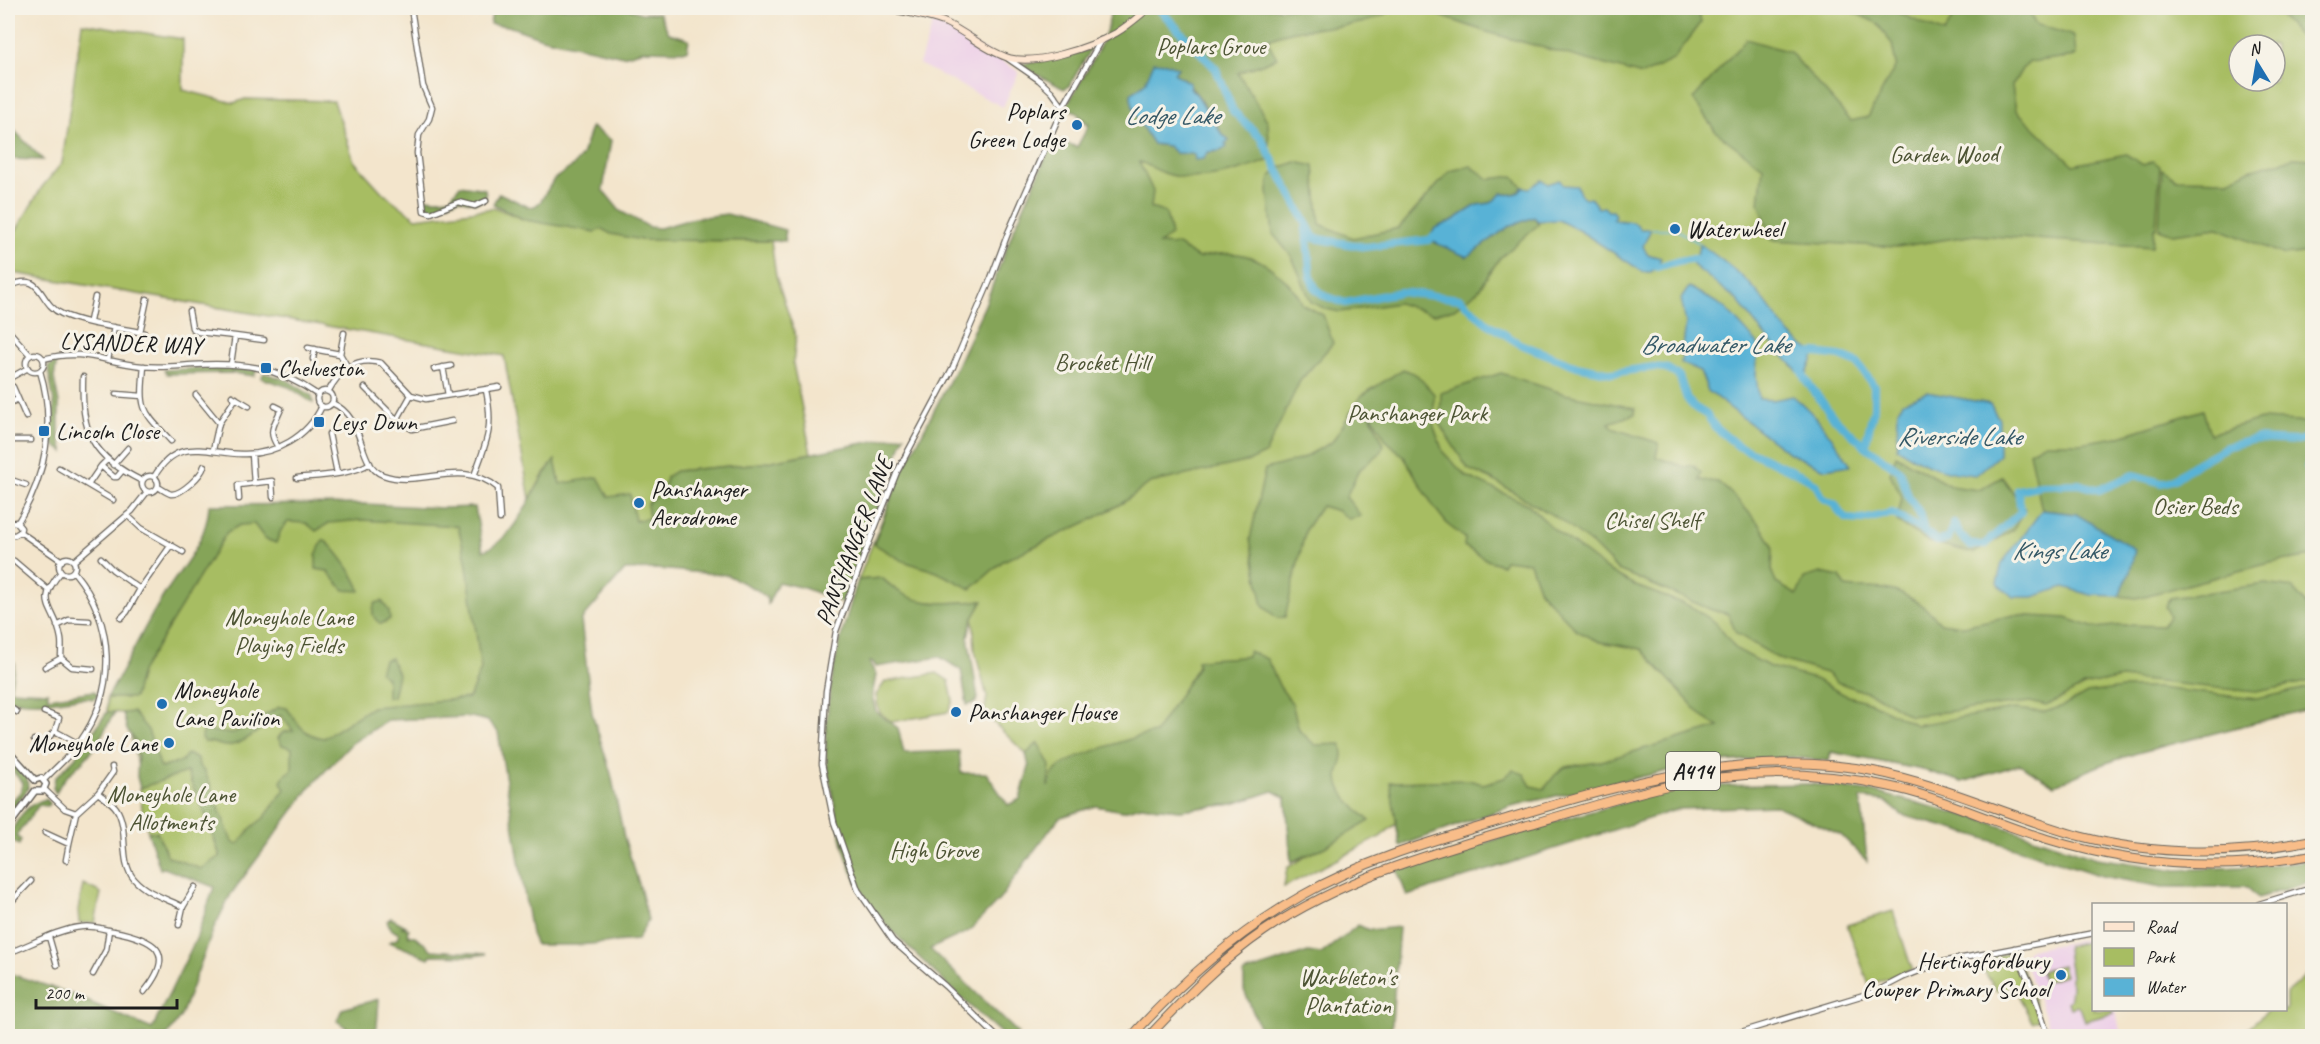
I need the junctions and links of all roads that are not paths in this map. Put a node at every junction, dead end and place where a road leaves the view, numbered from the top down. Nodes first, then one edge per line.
1 (411, 8) edge
2 (884, 8) edge
3 (1149, 8) edge
4 (1101, 40) junction
5 (1007, 58) junction
6 (1063, 107) junction
7 (486, 201) dead end
8 (8, 287) edge
9 (95, 297) dead end
10 (147, 299) dead end
11 (189, 311) dead end
12 (90, 321) junction
13 (114, 327) junction
14 (8, 330) edge
15 (344, 333) dead end
16 (235, 336) junction
17 (264, 340) dead end
18 (308, 348) dead end
19 (315, 349) junction
20 (340, 354) junction
21 (30, 356) junction
22 (43, 359) junction
23 (313, 359) dead end
24 (108, 360) junction
25 (231, 364) junction
26 (144, 366) junction
27 (347, 366) junction
28 (451, 366) dead end
29 (443, 367) junction
30 (28, 368) junction
31 (434, 369) dead end
32 (40, 371) junction
33 (83, 377) dead end
34 (8, 379) edge
35 (13, 387) dead end
36 (499, 387) dead end
37 (365, 388) dead end
38 (486, 390) junction
39 (328, 392) junction
40 (116, 394) dead end
41 (196, 395) dead end
42 (318, 395) junction
43 (411, 395) junction
44 (448, 395) junction
45 (142, 396) junction
46 (18, 399) junction
47 (332, 403) junction
48 (8, 404) edge
49 (249, 406) dead end
50 (275, 406) dead end
51 (322, 406) junction
52 (26, 417) dead end
53 (397, 420) junction
54 (452, 421) dead end
55 (219, 423) junction
56 (329, 434) dead end
57 (8, 440) edge
58 (31, 440) dead end
59 (171, 441) dead end
60 (278, 447) junction
61 (129, 448) dead end
62 (213, 450) junction
63 (252, 454) junction
64 (107, 460) junction
65 (370, 463) junction
66 (113, 465) junction
67 (101, 466) junction
68 (204, 466) dead end
69 (58, 468) dead end
70 (122, 471) junction
71 (338, 472) junction
72 (474, 476) junction
73 (154, 477) junction
74 (297, 478) dead end
75 (8, 479) edge
76 (142, 481) junction
77 (254, 483) junction
78 (26, 485) dead end
79 (88, 485) junction
80 (158, 487) junction
81 (147, 492) junction
82 (273, 497) dead end
83 (239, 499) dead end
84 (113, 500) dead end
85 (127, 515) junction
86 (500, 519) dead end
87 (18, 522) junction
88 (8, 529) edge
89 (20, 532) junction
90 (171, 544) junction
91 (183, 552) dead end
92 (101, 558) dead end
93 (14, 561) dead end
94 (62, 561) junction
95 (74, 561) junction
96 (61, 572) junction
97 (74, 572) junction
98 (140, 589) junction
99 (48, 590) junction
100 (121, 618) dead end
101 (89, 621) dead end
102 (57, 626) junction
103 (61, 658) junction
104 (45, 667) dead end
105 (93, 669) dead end
106 (8, 706) edge
107 (17, 712) dead end
108 (44, 712) dead end
109 (55, 731) junction
110 (34, 740) dead end
111 (79, 744) junction
112 (8, 750) edge
113 (112, 767) dead end
114 (35, 780) junction
115 (45, 780) junction
116 (35, 790) junction
117 (45, 790) junction
118 (98, 793) junction
119 (76, 813) junction
120 (8, 827) edge
121 (45, 833) dead end
122 (2313, 840) edge
123 (69, 844) junction
124 (2313, 855) edge
125 (66, 860) dead end
126 (31, 880) dead end
127 (195, 887) dead end
128 (2313, 888) edge
129 (2262, 903) edge
130 (8, 905) edge
131 (183, 907) junction
132 (179, 925) dead end
133 (109, 930) junction
134 (2092, 933) edge
135 (49, 938) junction
136 (2014, 948) junction
137 (8, 953) edge
138 (57, 965) dead end
139 (93, 974) dead end
140 (144, 992) dead end
141 (996, 1036) edge
142 (1132, 1036) edge
143 (1149, 1036) edge
144 (1728, 1036) edge
145 (2048, 1036) edge

1 - 7 street
2 - 5 main road
3 - 4 main road
4 - 5 main road
4 - 6 street, PANSHANGER LANE
5 - 6 street
6 - 141 street, PANSHANGER LANE
8 - 12 street
9 - 12 street
10 - 13 street
11 - 16 street
12 - 13 street
13 - 24 street
14 - 21 street
15 - 20 street
16 - 17 street
16 - 25 street
18 - 19 street
19 - 20 street
19 - 23 street
20 - 27 street
21 - 22 street
21 - 30 street
22 - 24 street, LYSANDER WAY
22 - 32 street
24 - 26 street, LYSANDER WAY
25 - 26 street, LYSANDER WAY
25 - 42 street, LYSANDER WAY
26 - 45 street
27 - 39 street
27 - 43 street
28 - 29 street
29 - 31 street
29 - 44 street
30 - 32 street
30 - 34 street
32 - 87 street
33 - 64 street
35 - 46 street
36 - 38 street
37 - 53 street
38 - 44 street
38 - 72 street
39 - 42 street
39 - 47 street
40 - 45 street
41 - 55 street
42 - 51 street
43 - 44 street
43 - 53 street
45 - 59 street
46 - 48 street
46 - 52 street
47 - 51 street
47 - 65 street
49 - 55 street
50 - 60 street
51 - 60 street
53 - 54 street
55 - 62 street
56 - 71 street
57 - 58 street
60 - 63 street
61 - 66 street
62 - 63 street
62 - 73 street
63 - 77 street
64 - 66 street
64 - 67 street
65 - 71 street
65 - 72 street
66 - 70 street
67 - 70 street
67 - 79 street
68 - 80 street
69 - 79 street
70 - 76 street
71 - 74 street
72 - 86 street
73 - 76 street
73 - 80 street
75 - 78 street
76 - 81 street
77 - 82 street
77 - 83 street
79 - 84 street
80 - 81 street
81 - 85 street
85 - 90 street
85 - 95 street
87 - 88 street
87 - 89 street
88 - 89 street
89 - 94 street
90 - 91 street
90 - 98 street
92 - 98 street
93 - 99 street
94 - 95 street
94 - 96 street
95 - 97 street
96 - 97 street
96 - 99 street
97 - 111 street
98 - 100 street
99 - 102 street
101 - 102 street
102 - 103 street
103 - 104 street
103 - 105 street
106 - 107 street
108 - 109 street
109 - 110 street
109 - 111 street
111 - 115 street
112 - 114 street
113 - 118 street
114 - 115 street
114 - 116 street
115 - 117 street
116 - 117 street
116 - 120 street
117 - 119 street
118 - 119 street
118 - 131 street
119 - 123 street
121 - 123 street
122 - 142 highway, A414
123 - 125 street
124 - 143 highway, A414
126 - 130 street
127 - 131 street
128 - 129 street
131 - 132 street
133 - 135 street
133 - 139 street
133 - 140 street
134 - 136 street
135 - 137 street
135 - 138 street
136 - 144 street
136 - 145 street

